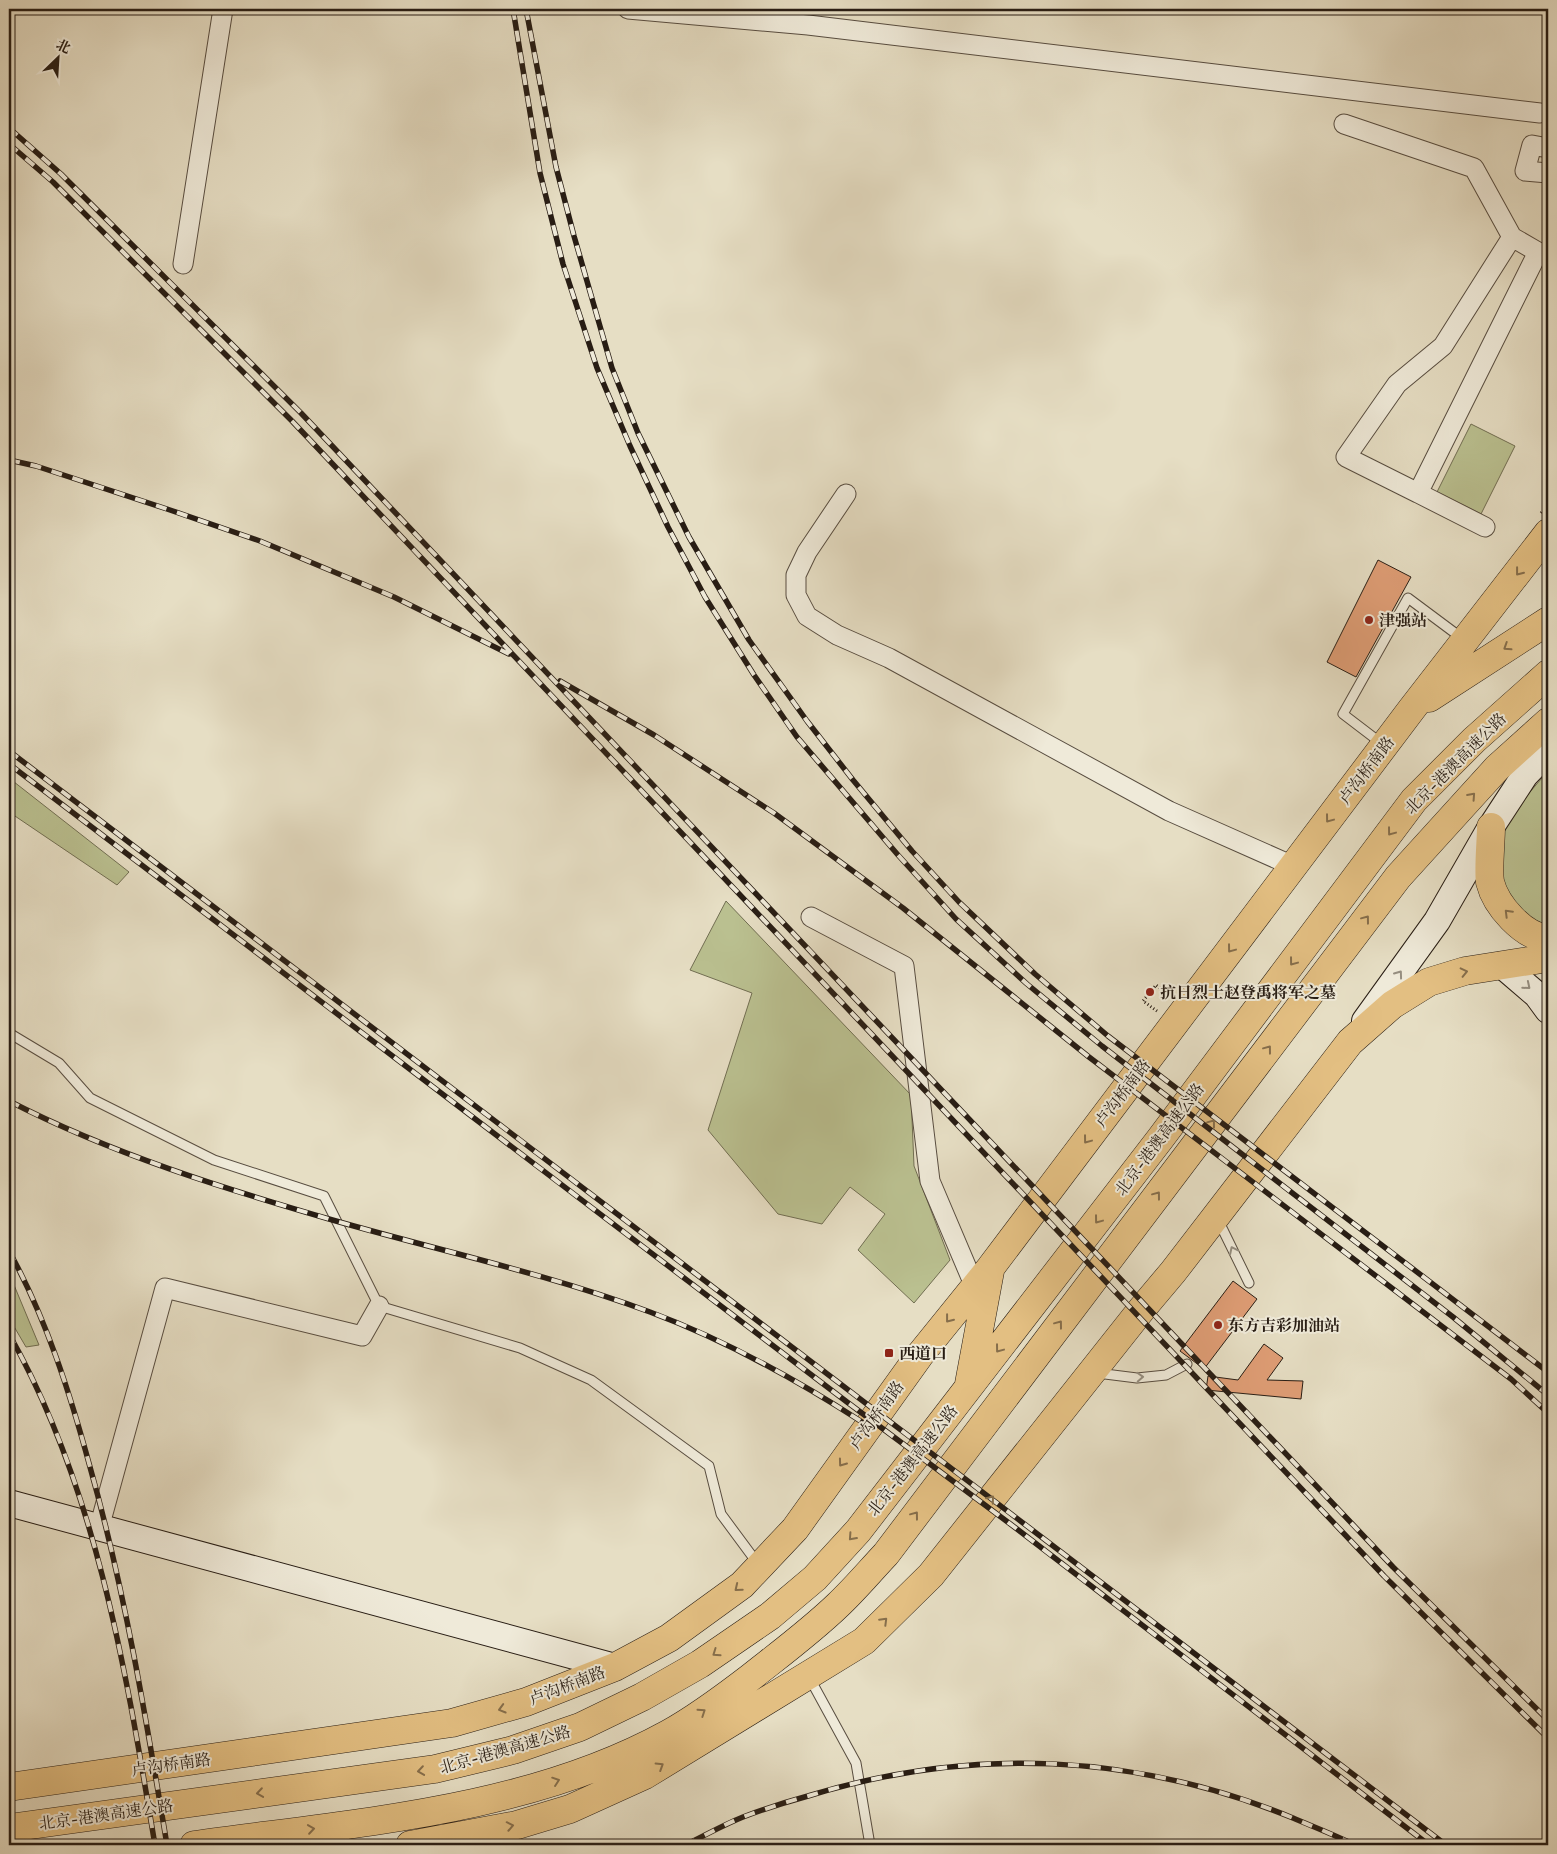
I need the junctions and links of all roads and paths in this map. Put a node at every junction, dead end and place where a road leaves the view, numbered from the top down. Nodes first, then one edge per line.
1 (223, 9) edge
2 (628, 9) edge
3 (775, 9) edge
4 (808, 25) junction
5 (1545, 112) edge
6 (1344, 124) dead end
7 (1548, 148) edge
8 (1548, 173) edge
9 (1512, 237) junction
10 (1543, 255) edge
11 (183, 264) dead end
12 (1418, 493) junction
13 (846, 494) dead end
14 (1485, 527) dead end
15 (1548, 533) edge
16 (1548, 620) edge
17 (1465, 641) junction
18 (1548, 674) edge
19 (1411, 710) junction
20 (1548, 722) edge
21 (1384, 745) junction
22 (1548, 750) edge
23 (1491, 827) junction
24 (1293, 866) junction
25 (811, 917) dead end
26 (1548, 938) edge
27 (1548, 958) edge
28 (1502, 965) junction
29 (1170, 996) dead end
30 (1548, 1010) edge
31 (1158, 1012) dead end
32 (9, 1033) edge
33 (1350, 1042) junction
34 (1214, 1220) junction
35 (983, 1277) junction
36 (1249, 1284) dead end
37 (379, 1306) junction
38 (1187, 1364) dead end
39 (1092, 1372) junction
40 (969, 1388) junction
41 (9, 1503) edge
42 (99, 1528) junction
43 (760, 1566) junction
44 (864, 1641) junction
45 (615, 1667) junction
46 (808, 1675) junction
47 (727, 1696) junction
48 (9, 1787) edge
49 (9, 1828) edge
50 (194, 1845) edge
51 (410, 1845) edge
52 (870, 1845) edge

1 - 11 street
2 - 4 street
3 - 4 street
4 - 5 street
6 - 9 street
7 - 8 street
9 - 10 street
9 - 12 street
10 - 12 street
12 - 14 street
13 - 24 street
15 -> 17 highway, 卢沟桥南路
16 -> 19 highway
17 - 19 highway, 卢沟桥南路
17 - 21 lane
18 -> 40 highway, 北京-港澳高速公路
19 - 21 highway, 卢沟桥南路
47 -> 20 highway, 北京-港澳高速公路
21 -> 24 highway, 卢沟桥南路
22 - 23 street
26 -> 23 highway
33 -> 23 street
24 -> 35 highway, 卢沟桥南路
25 - 35 street
27 - 28 highway
28 -> 30 street
33 -> 28 highway
29 - 31 path
32 - 37 lane
33 - 34 highway
36 -> 34 lane
34 - 39 highway
35 - 40 highway
35 -> 43 highway, 卢沟桥南路
37 - 42 street
37 - 43 lane
39 -> 38 lane
44 -> 39 highway
40 -> 49 highway, 北京-港澳高速公路
41 - 42 street
42 - 45 street
43 -> 45 highway, 卢沟桥南路
44 - 46 highway
44 - 47 highway
45 -> 48 highway, 卢沟桥南路
51 -> 46 highway
46 - 52 lane
50 -> 47 highway, 北京-港澳高速公路

